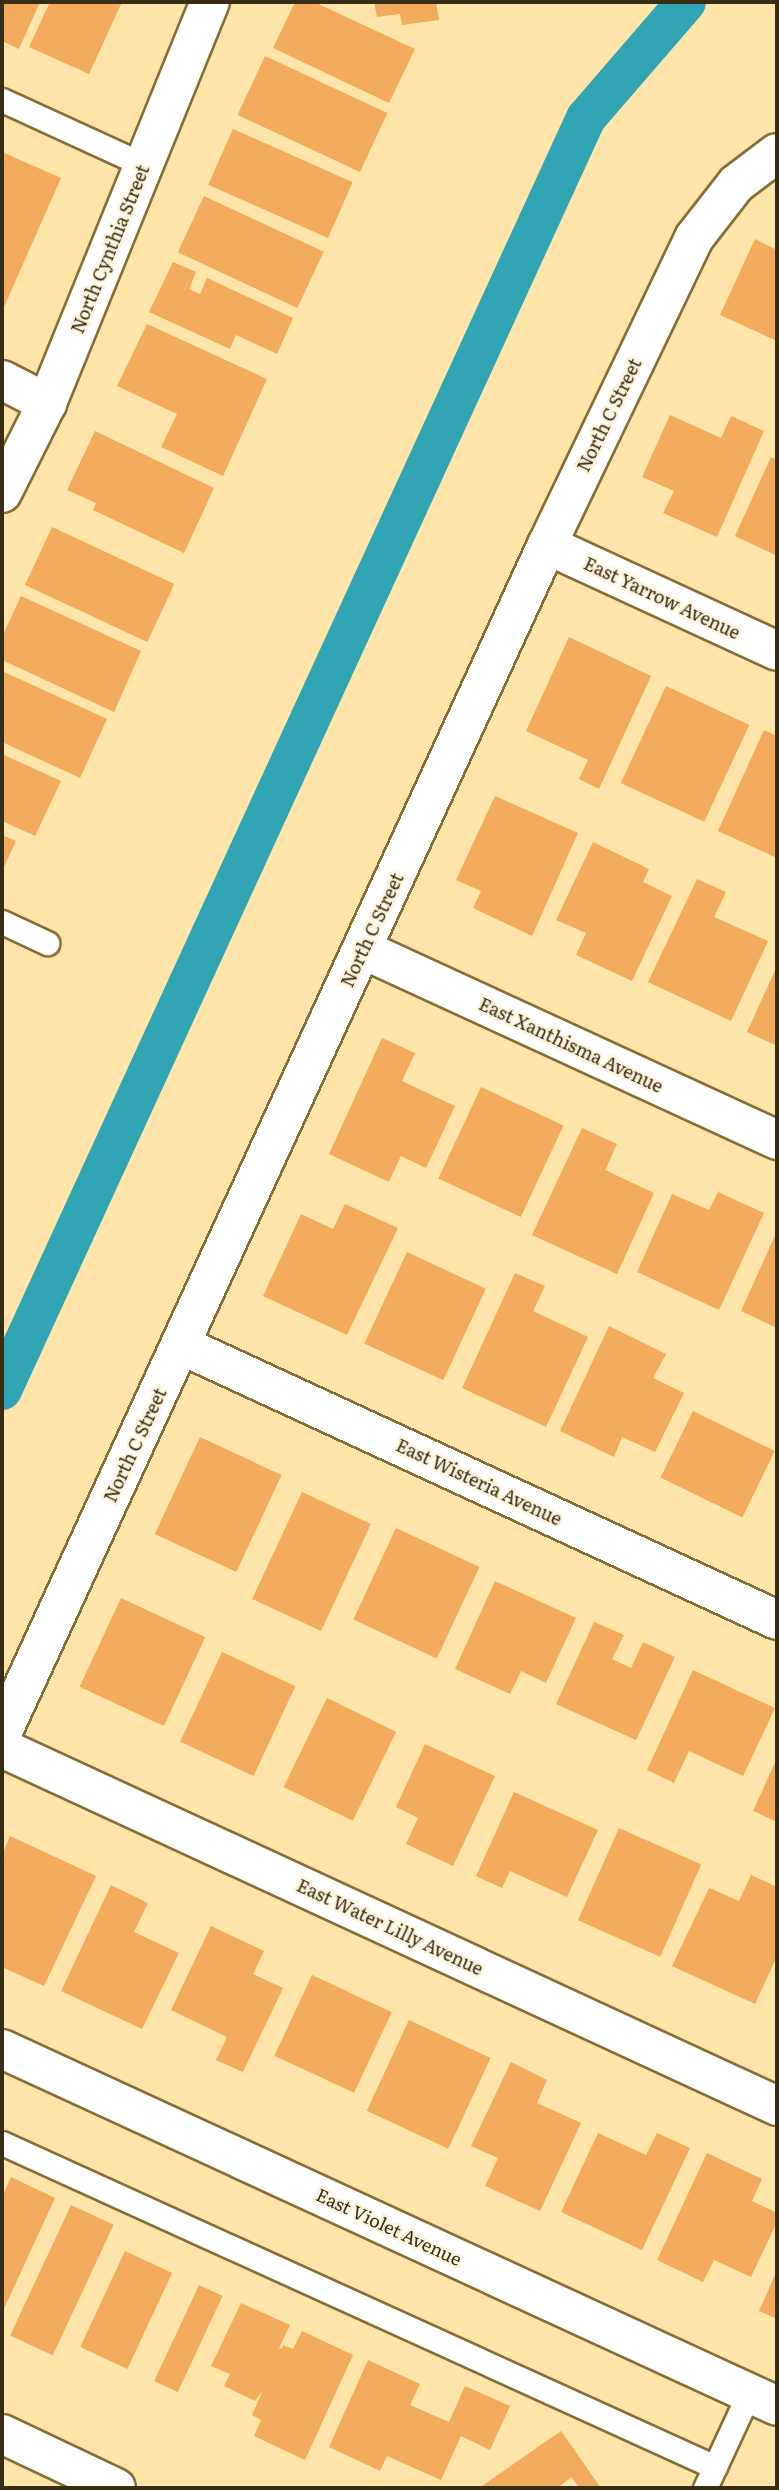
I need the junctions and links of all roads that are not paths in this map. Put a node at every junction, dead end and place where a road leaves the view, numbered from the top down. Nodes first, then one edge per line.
1 (210, 2) edge
2 (2, 100) edge
3 (777, 153) edge
4 (145, 165) junction
5 (2, 380) edge
6 (47, 403) junction
7 (2, 494) edge
8 (547, 545) junction
9 (777, 651) edge
10 (2, 922) edge
11 (47, 943) dead end
12 (364, 950) junction
13 (777, 1139) edge
14 (181, 1345) junction
15 (777, 1620) edge
16 (2, 1733) edge
17 (2, 1748) edge
18 (2, 2049) edge
19 (777, 2106) edge
20 (2, 2143) edge
21 (763, 2400) edge
22 (2, 2434) edge
23 (715, 2467) junction
24 (116, 2488) edge
25 (705, 2488) edge

1 - 4 street, North Cynthia Street
2 - 4 lane
3 - 8 street, North C Street
4 - 6 street, North Cynthia Street
5 - 6 street
6 - 7 street, North Cynthia Street
8 - 9 street, East Yarrow Avenue
8 - 12 street, North C Street
10 - 11 lane
12 - 13 street, East Xanthisma Avenue
12 - 14 street, North C Street
14 - 15 street, East Wisteria Avenue
14 - 16 street, North C Street
17 - 19 street, East Water Lilly Avenue
18 - 21 street, East Violet Avenue
20 - 23 lane
21 - 23 lane
22 - 24 street
23 - 25 lane

